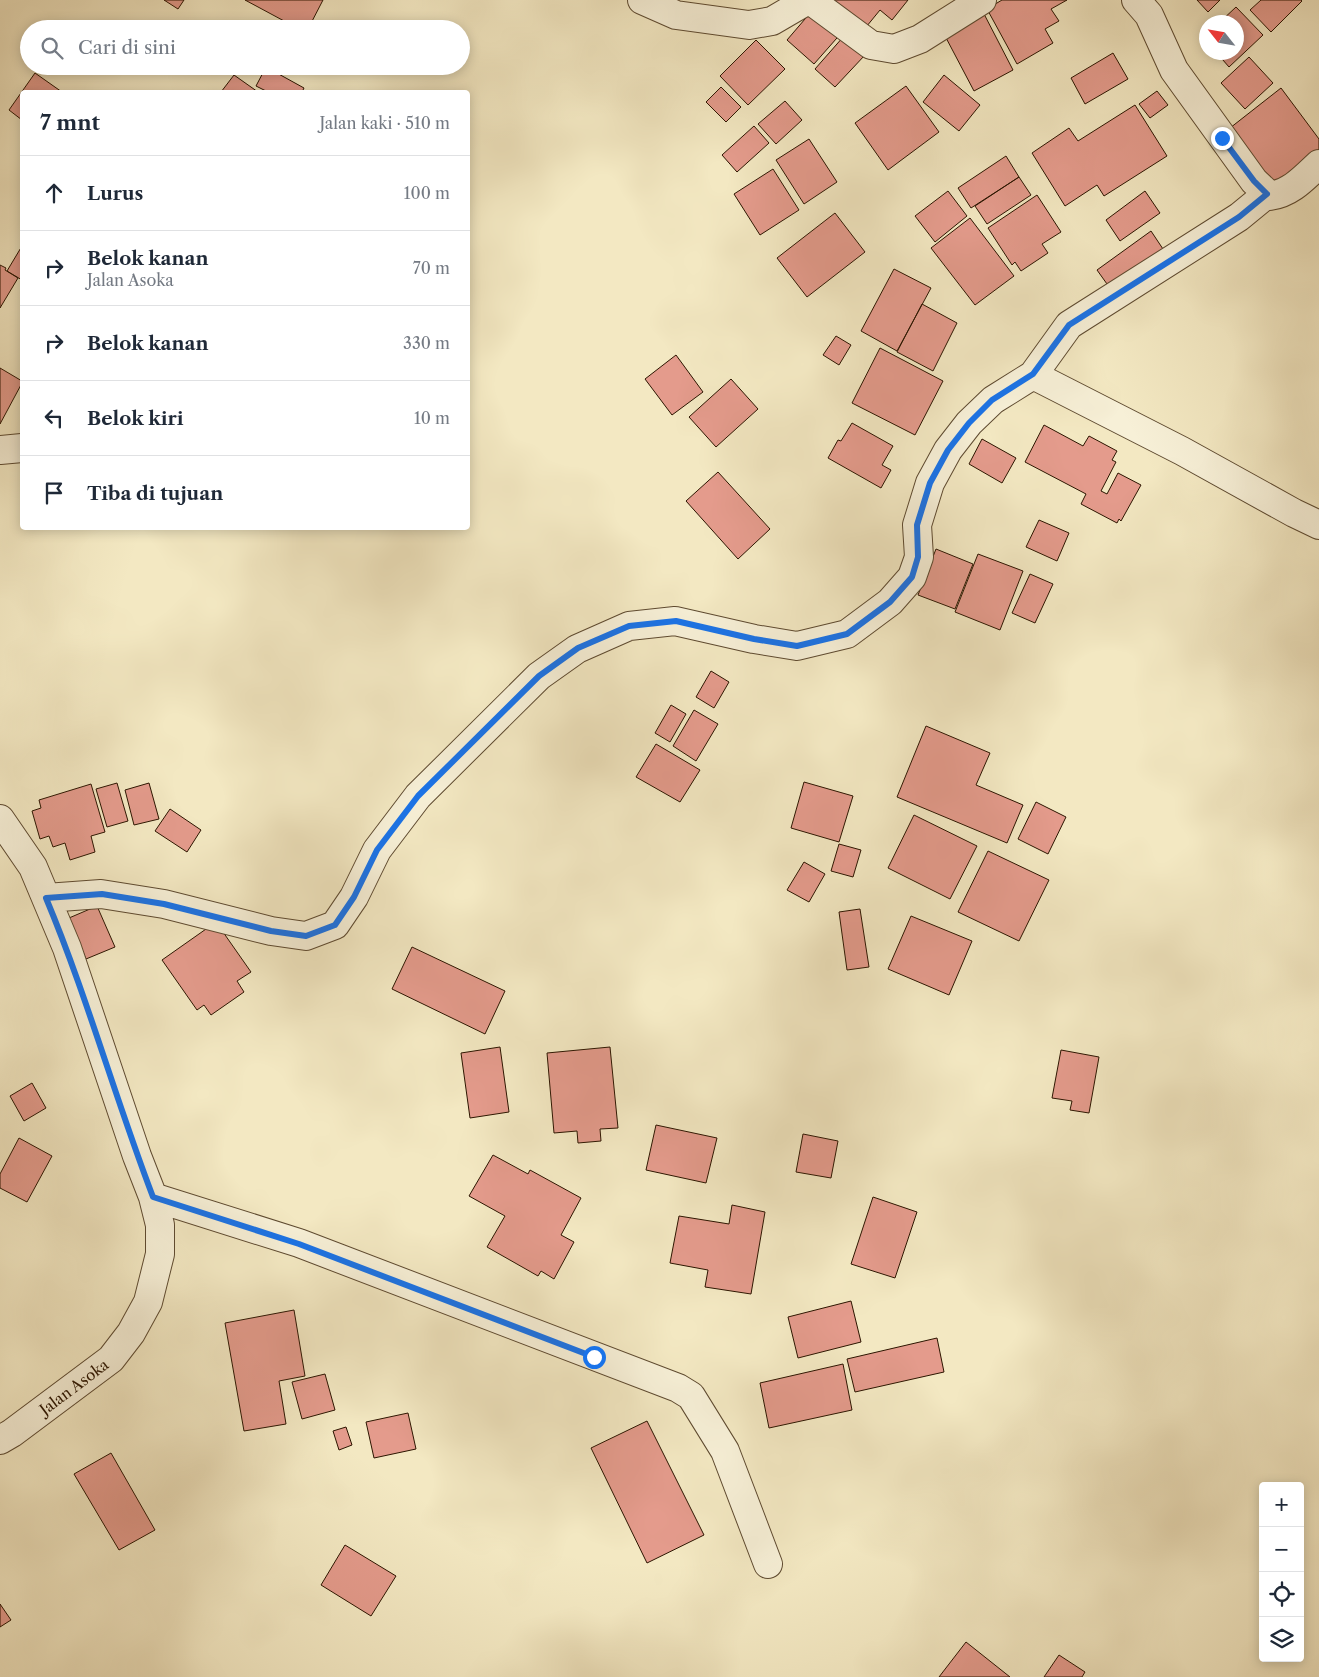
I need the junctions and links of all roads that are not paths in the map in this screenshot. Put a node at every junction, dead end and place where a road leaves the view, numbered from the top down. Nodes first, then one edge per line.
1 (809, 0) edge
2 (982, 0) edge
3 (1136, 0) edge
4 (650, 2) edge
5 (1319, 164) edge
6 (1267, 194) junction
7 (1033, 374) junction
8 (20, 448) edge
9 (0, 450) edge
10 (1319, 526) edge
11 (0, 820) edge
12 (46, 898) junction
13 (153, 1197) junction
14 (0, 1440) edge
15 (768, 1564) dead end

1 - 2 street
1 - 4 street
3 - 6 street
5 - 6 street
6 - 7 street
7 - 10 street
7 - 12 street
8 - 9 street
11 - 12 street, Jalan Asoka
12 - 13 street, Jalan Asoka
13 - 14 street, Jalan Asoka
13 - 15 street

